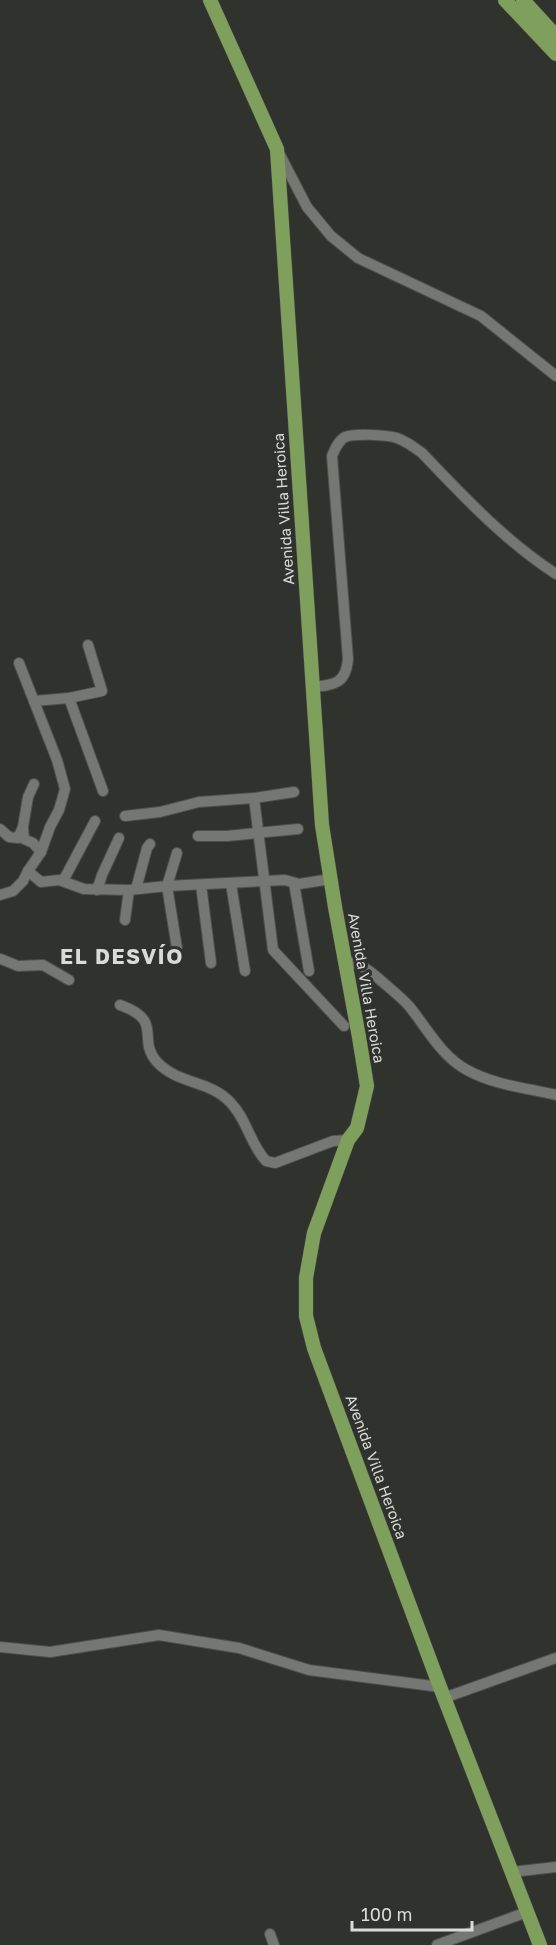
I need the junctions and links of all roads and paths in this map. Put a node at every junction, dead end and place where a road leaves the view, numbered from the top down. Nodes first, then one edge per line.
1 (210, 0) edge
2 (505, 0) edge
3 (523, 0) edge
4 (556, 36) edge
5 (556, 54) edge
6 (277, 149) junction
7 (556, 376) edge
8 (556, 574) edge
9 (88, 645) dead end
10 (19, 663) dead end
11 (312, 687) junction
12 (69, 698) junction
13 (34, 701) junction
14 (34, 784) dead end
15 (103, 791) dead end
16 (294, 792) dead end
17 (254, 798) junction
18 (125, 816) dead end
19 (95, 821) dead end
20 (23, 827) junction
21 (0, 829) edge
22 (298, 829) dead end
23 (259, 833) junction
24 (198, 836) dead end
25 (119, 838) dead end
26 (150, 844) dead end
27 (41, 852) junction
28 (177, 853) dead end
29 (28, 871) junction
30 (331, 879) junction
31 (63, 881) junction
32 (264, 882) junction
33 (294, 883) junction
34 (231, 884) junction
35 (201, 885) junction
36 (167, 886) junction
37 (97, 890) junction
38 (133, 890) junction
39 (0, 895) edge
40 (125, 920) dead end
41 (177, 948) dead end
42 (0, 959) edge
43 (346, 962) junction
44 (211, 963) dead end
45 (245, 971) dead end
46 (309, 971) dead end
47 (69, 980) dead end
48 (120, 1005) dead end
49 (344, 1026) dead end
50 (556, 1095) edge
51 (348, 1140) junction
52 (0, 1647) edge
53 (556, 1658) edge
54 (442, 1692) junction
55 (556, 1868) edge
56 (512, 1872) junction
57 (527, 1912) junction
58 (270, 1934) dead end
59 (274, 1945) edge
60 (437, 1945) edge
61 (540, 1945) edge

1 - 6 main road, Avenida Villa Heroica
2 - 5 main road
3 - 4 main road
6 - 7 street
6 - 11 main road, Avenida Villa Heroica
8 - 11 street
9 - 12 street
10 - 13 street
11 - 30 main road, Avenida Villa Heroica
12 - 13 street
12 - 15 street
13 - 27 street
14 - 20 street
16 - 17 street
17 - 18 street
17 - 23 street
19 - 31 street
20 - 21 street
20 - 27 street
22 - 23 street
23 - 24 street
23 - 32 street
25 - 37 street
26 - 38 street
27 - 29 street
28 - 36 street
29 - 31 street
29 - 39 street
30 - 33 street
30 - 43 main road, Avenida Villa Heroica
31 - 37 street
32 - 33 street
32 - 34 street
32 - 49 street
33 - 46 street
34 - 35 street
34 - 45 street
35 - 36 street
35 - 44 street
36 - 38 street
36 - 41 street
37 - 38 street
38 - 40 street
42 - 47 street
43 - 50 street
43 - 51 main road, Avenida Villa Heroica
48 - 51 street
51 - 54 main road, Avenida Villa Heroica
52 - 54 street
53 - 54 street
54 - 56 main road, Avenida Villa Heroica
55 - 56 street
56 - 57 main road, Avenida Villa Heroica
57 - 60 street
57 - 61 main road, Avenida Villa Heroica
58 - 59 street

